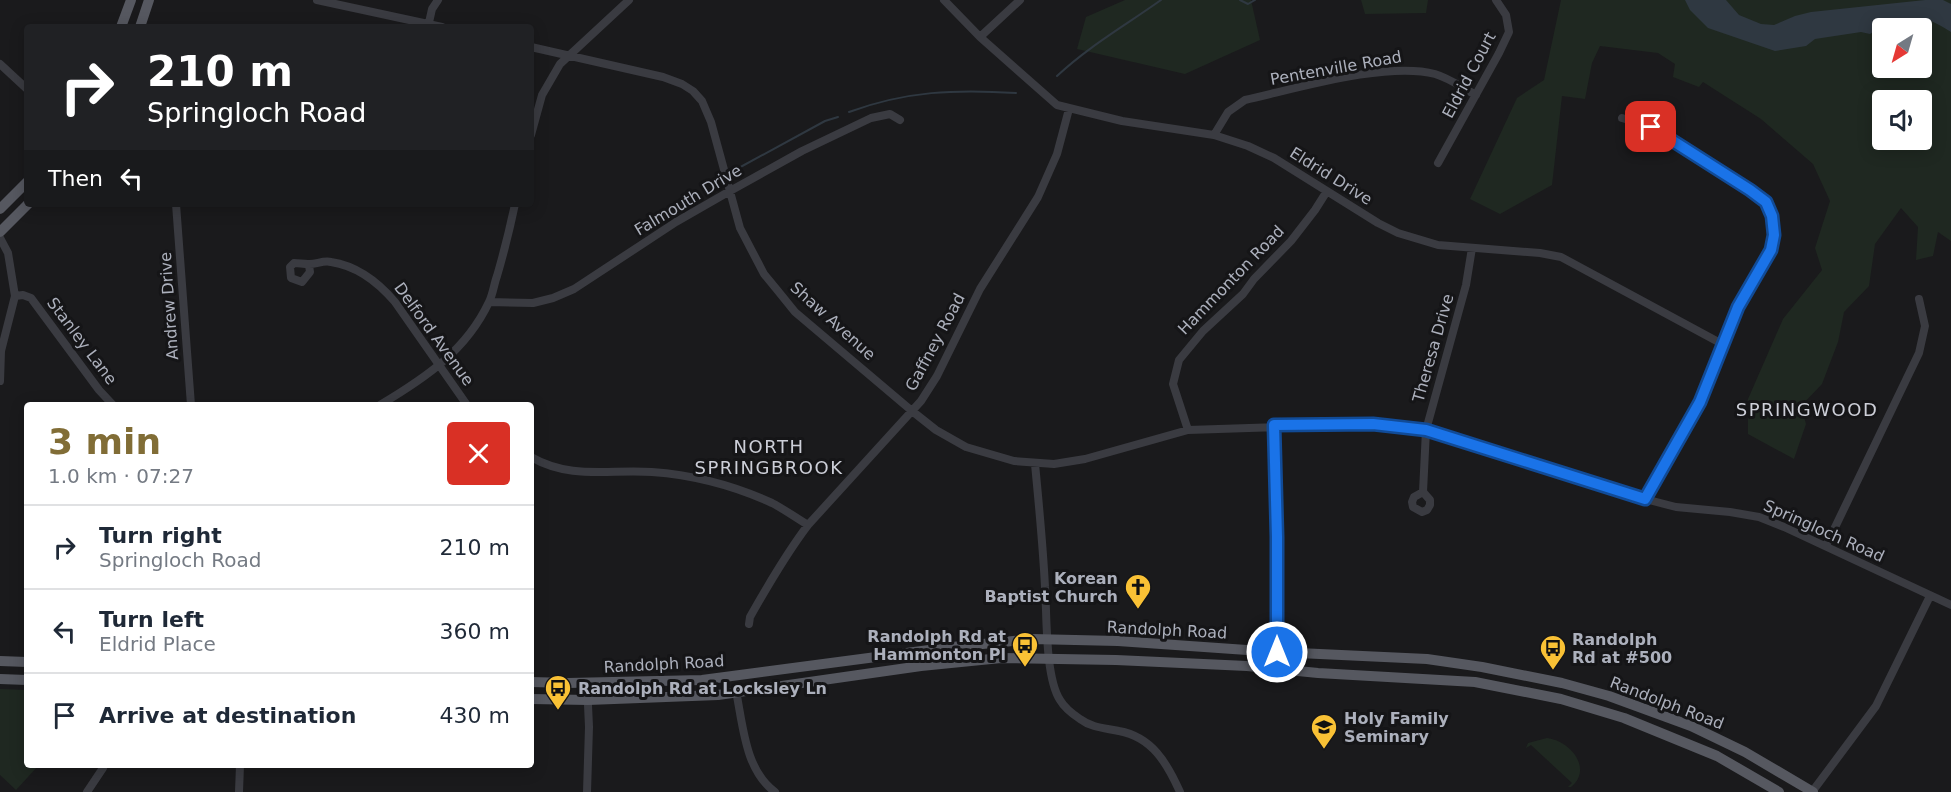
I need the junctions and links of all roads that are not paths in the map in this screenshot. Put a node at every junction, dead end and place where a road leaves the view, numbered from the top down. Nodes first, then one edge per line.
1 (131, 0) edge
2 (149, 0) edge
3 (317, 0) edge
4 (438, 0) edge
5 (628, 0) edge
6 (944, 0) edge
7 (1020, 0) edge
8 (1496, 0) edge
9 (122, 24) edge
10 (141, 24) edge
11 (424, 24) edge
12 (428, 24) edge
13 (980, 37) junction
14 (534, 48) edge
15 (568, 56) junction
16 (0, 64) edge
17 (24, 86) edge
18 (1476, 95) junction
19 (1069, 110) junction
20 (1622, 118) dead end
21 (900, 120) dead end
22 (534, 125) edge
23 (1214, 135) junction
24 (1438, 163) dead end
25 (24, 185) edge
26 (730, 191) junction
27 (1327, 191) junction
28 (25, 207) edge
29 (177, 207) edge
30 (514, 207) edge
31 (0, 209) edge
32 (0, 232) edge
33 (0, 238) edge
34 (1472, 248) junction
35 (309, 265) dead end
36 (15, 296) junction
37 (1919, 299) dead end
38 (489, 302) junction
39 (1724, 345) junction
40 (439, 367) junction
41 (0, 381) edge
42 (110, 402) edge
43 (191, 402) edge
44 (385, 402) edge
45 (465, 402) edge
46 (912, 411) junction
47 (1274, 425) junction
48 (1188, 430) junction
49 (1426, 430) junction
50 (534, 458) edge
51 (1035, 464) junction
52 (1423, 492) dead end
53 (1645, 499) junction
54 (808, 525) junction
55 (1826, 546) junction
56 (1930, 596) junction
57 (1951, 605) edge
58 (749, 624) dead end
59 (1047, 640) junction
60 (1277, 652) junction
61 (1050, 659) junction
62 (0, 661) edge
63 (24, 662) edge
64 (1275, 669) junction
65 (0, 679) edge
66 (24, 680) edge
67 (534, 682) edge
68 (587, 683) junction
69 (736, 691) junction
70 (534, 699) edge
71 (588, 700) junction
72 (103, 768) dead end
73 (240, 768) edge
74 (87, 792) edge
75 (239, 792) edge
76 (587, 792) edge
77 (775, 792) edge
78 (1180, 792) edge
79 (1779, 792) edge
80 (1812, 792) edge

1 - 9 main road
2 - 10 main road
3 - 11 street
4 - 12 street
5 - 15 street
6 - 13 street, Eldrid Drive
7 - 13 street
8 - 18 street, Eldrid Court
13 - 19 street, Eldrid Drive
14 - 15 street, Shaw Avenue
15 - 22 street
15 - 26 street, Shaw Avenue
16 - 17 street
18 - 23 street, Pentenville Road
18 - 24 street, Eldrid Court
19 - 23 street, Eldrid Drive
19 - 46 street, Gaffney Road
20 - 39 street
21 - 26 street, Falmouth Drive
23 - 27 street, Eldrid Drive
25 - 31 main road
26 - 38 street, Falmouth Drive
26 - 46 street, Shaw Avenue
27 - 34 street, Eldrid Drive
27 - 48 street, Hammonton Road
28 - 32 main road
29 - 43 street, Andrew Drive
30 - 38 street
33 - 36 street
34 - 39 street, Eldrid Drive
34 - 49 street, Theresa Drive
35 - 40 street, Delford Avenue
36 - 41 street
36 - 42 street, Stanley Lane
37 - 55 street
38 - 40 street
39 - 53 street
40 - 44 street
40 - 45 street, Delford Avenue
46 - 51 street, Shaw Avenue
46 - 54 street, Gaffney Road
47 - 48 street, Springloch Road
47 - 49 street, Springloch Road
47 - 60 street
48 - 51 street, Shaw Avenue
49 - 52 street, Theresa Drive
49 - 53 street, Springloch Road
50 - 54 street
51 - 59 street
53 - 55 street, Springloch Road
54 - 58 street, Gaffney Road
55 - 56 street, Springloch Road
56 - 57 street, Springloch Road
56 - 80 street
59 - 60 main road, Randolph Road
59 - 61 street
59 - 68 main road, Randolph Road
60 - 64 street
60 - 80 main road, Randolph Road
61 - 64 main road, Randolph Road
61 - 69 main road, Randolph Road
61 - 78 street
62 - 63 main road
64 - 79 main road, Randolph Road
65 - 66 main road
67 - 68 main road, Randolph Road
68 - 71 street
69 - 71 main road, Randolph Road
69 - 77 street
70 - 71 main road, Randolph Road
71 - 76 street
72 - 74 street
73 - 75 street

